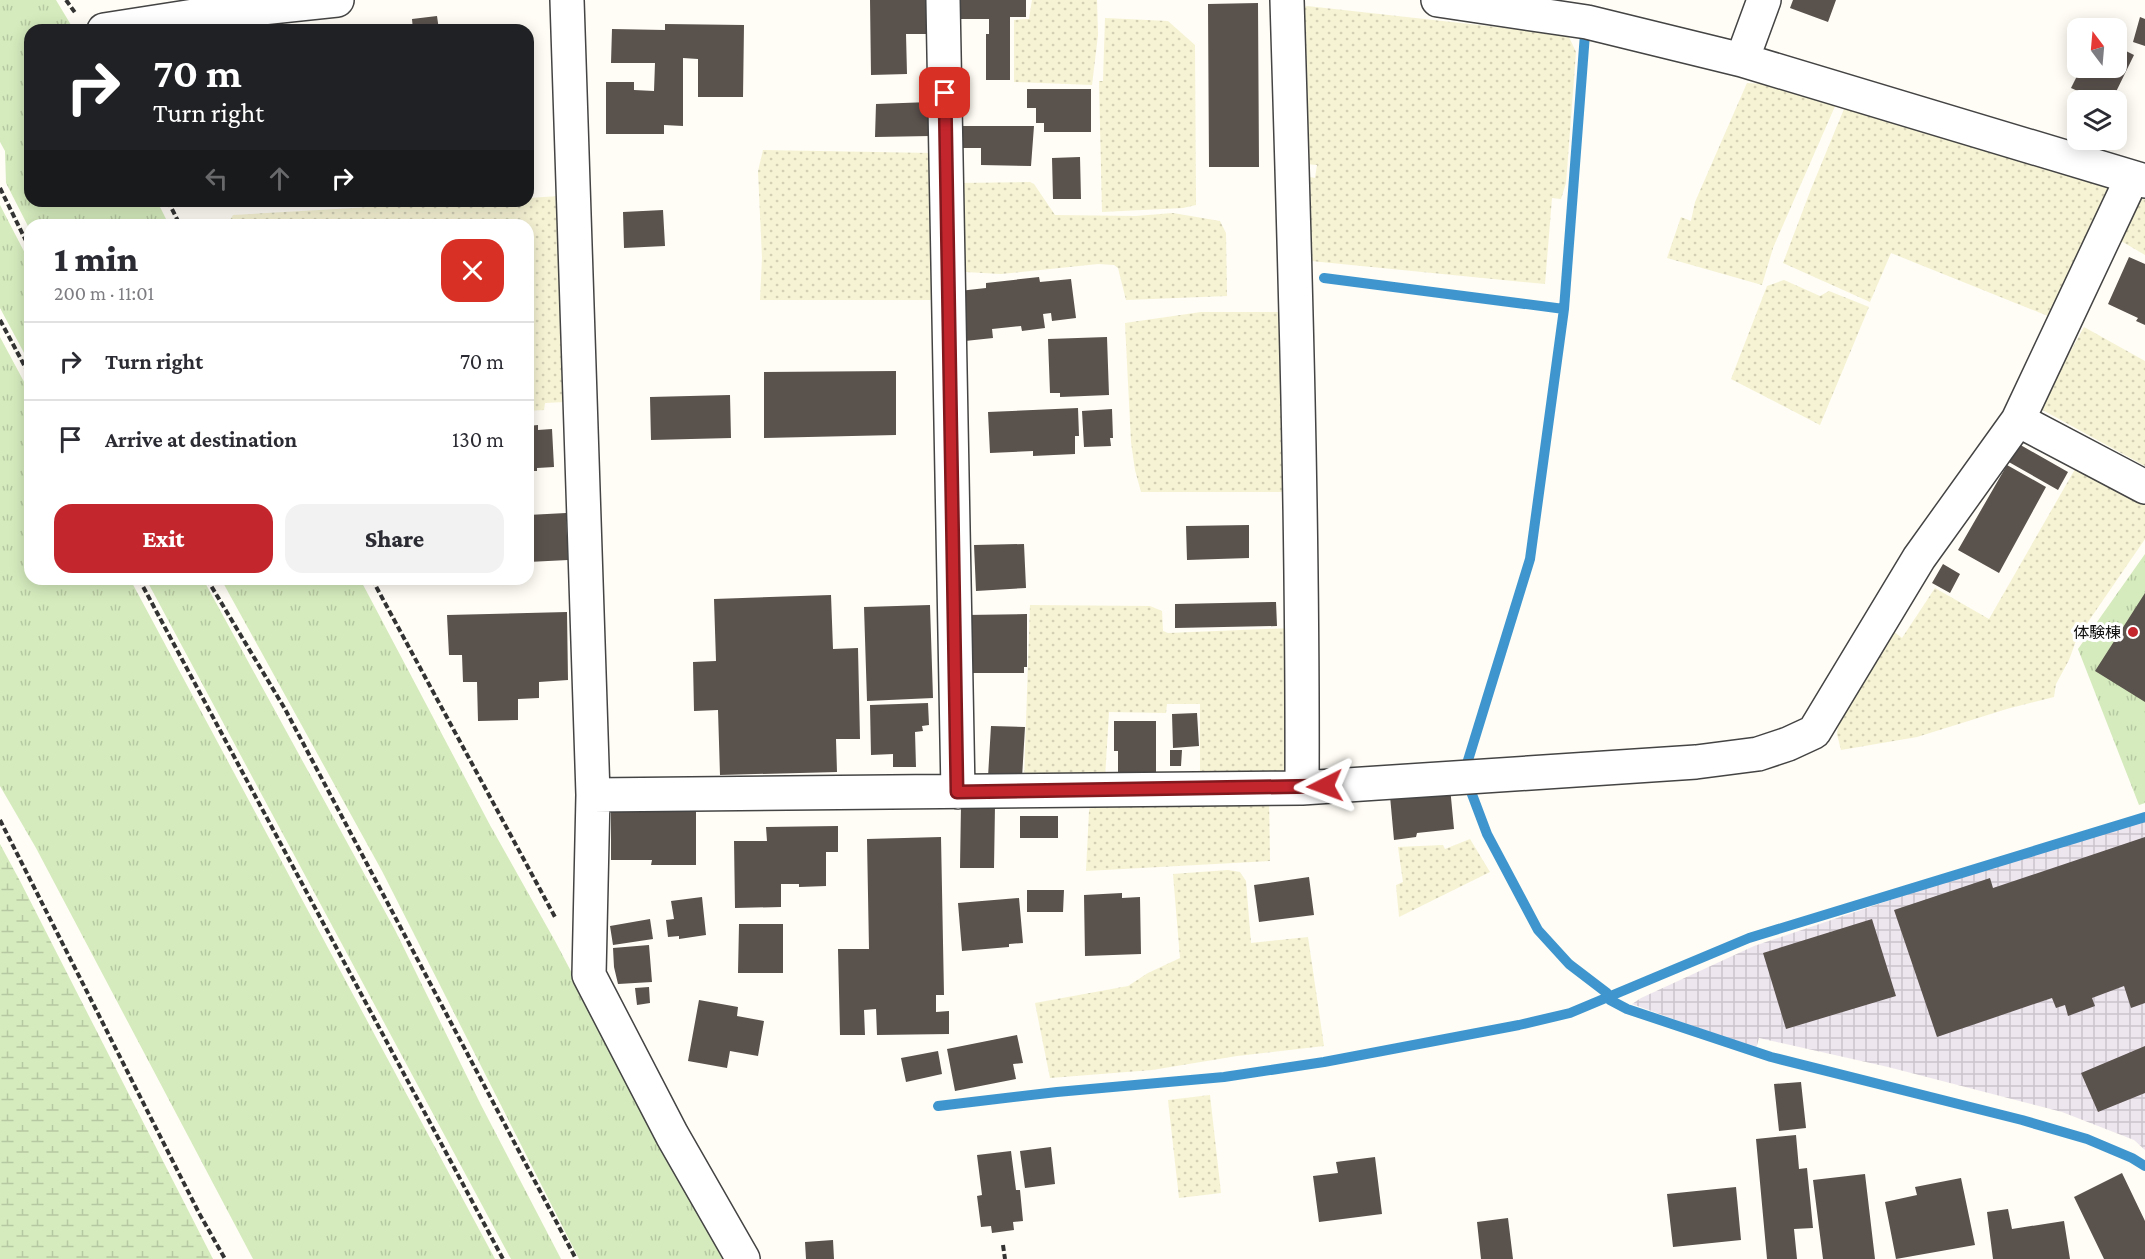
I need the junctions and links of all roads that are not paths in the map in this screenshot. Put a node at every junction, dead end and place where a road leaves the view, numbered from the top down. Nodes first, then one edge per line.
1 (337, 0) edge
2 (567, 0) edge
3 (943, 0) edge
4 (1287, 0) edge
5 (1438, 0) edge
6 (1764, 0) edge
7 (143, 24) edge
8 (1742, 60) junction
9 (2138, 179) edge
10 (2018, 420) junction
11 (2145, 487) edge
12 (1302, 788) junction
13 (957, 792) junction
14 (594, 795) junction
15 (743, 1259) edge

1 - 7 street
2 - 14 street
3 - 13 street
4 - 12 street
5 - 8 street
6 - 8 street
8 - 9 street
9 - 10 street
10 - 11 street
10 - 12 street
12 - 13 street
13 - 14 street
14 - 15 street

